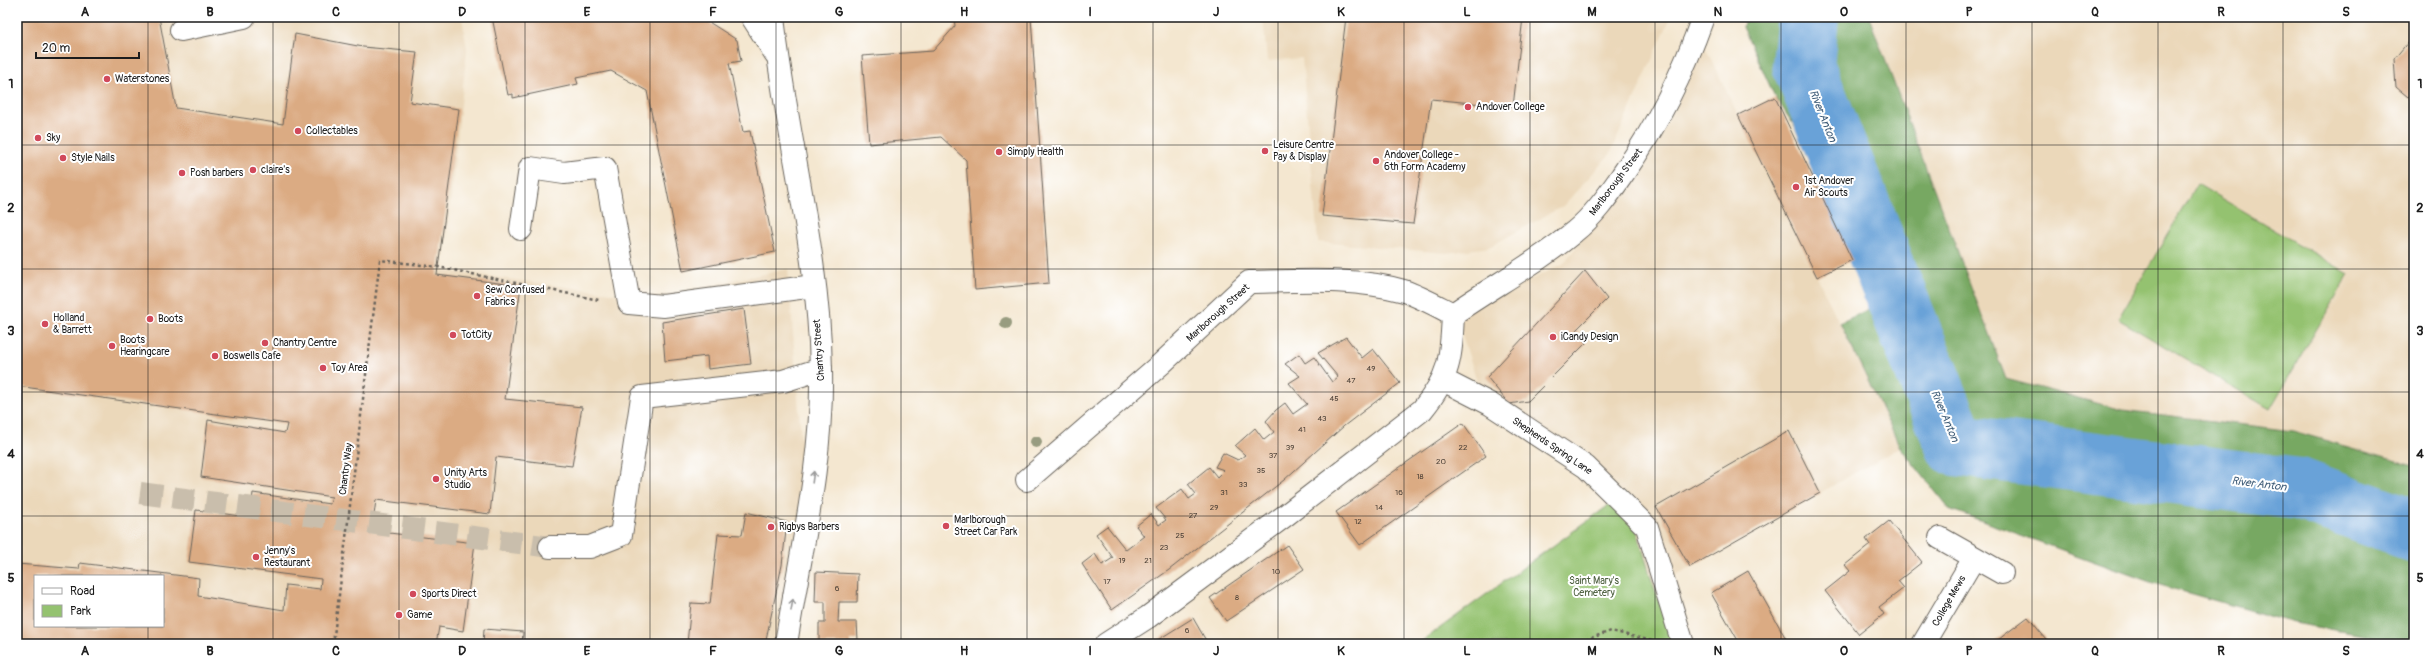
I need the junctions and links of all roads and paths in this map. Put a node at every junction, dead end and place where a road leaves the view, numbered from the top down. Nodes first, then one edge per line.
1 (244, 17) edge
2 (752, 17) edge
3 (773, 17) edge
4 (1702, 17) edge
5 (181, 30) dead end
6 (778, 57) junction
7 (521, 229) dead end
8 (814, 286) junction
9 (629, 303) junction
10 (1454, 314) junction
11 (821, 369) junction
12 (1443, 380) junction
13 (1027, 480) dead end
14 (1940, 538) dead end
15 (550, 547) tunnel mouth
16 (1974, 558) junction
17 (2002, 574) dead end
18 (1681, 638) edge
19 (333, 644) edge
20 (786, 644) edge
21 (1106, 644) edge
22 (1574, 644) edge
23 (1923, 644) edge

1 - 5 street
2 - 6 street, Chantry Street
3 - 6 street, Chantry Street
4 - 10 street, Marlborough Street
6 - 8 street, Chantry Street
7 - 9 street
8 - 9 street
8 - 11 street, Chantry Street
9 - 19 path, Chantry Way
10 - 12 street
10 - 13 street, Marlborough Street
11 - 15 street
20 -> 11 street, Chantry Street
12 - 18 street, Shepherds Spring Lane
12 - 21 street
14 - 16 street
16 - 17 street
16 - 23 street, College Mews
18 - 22 path

